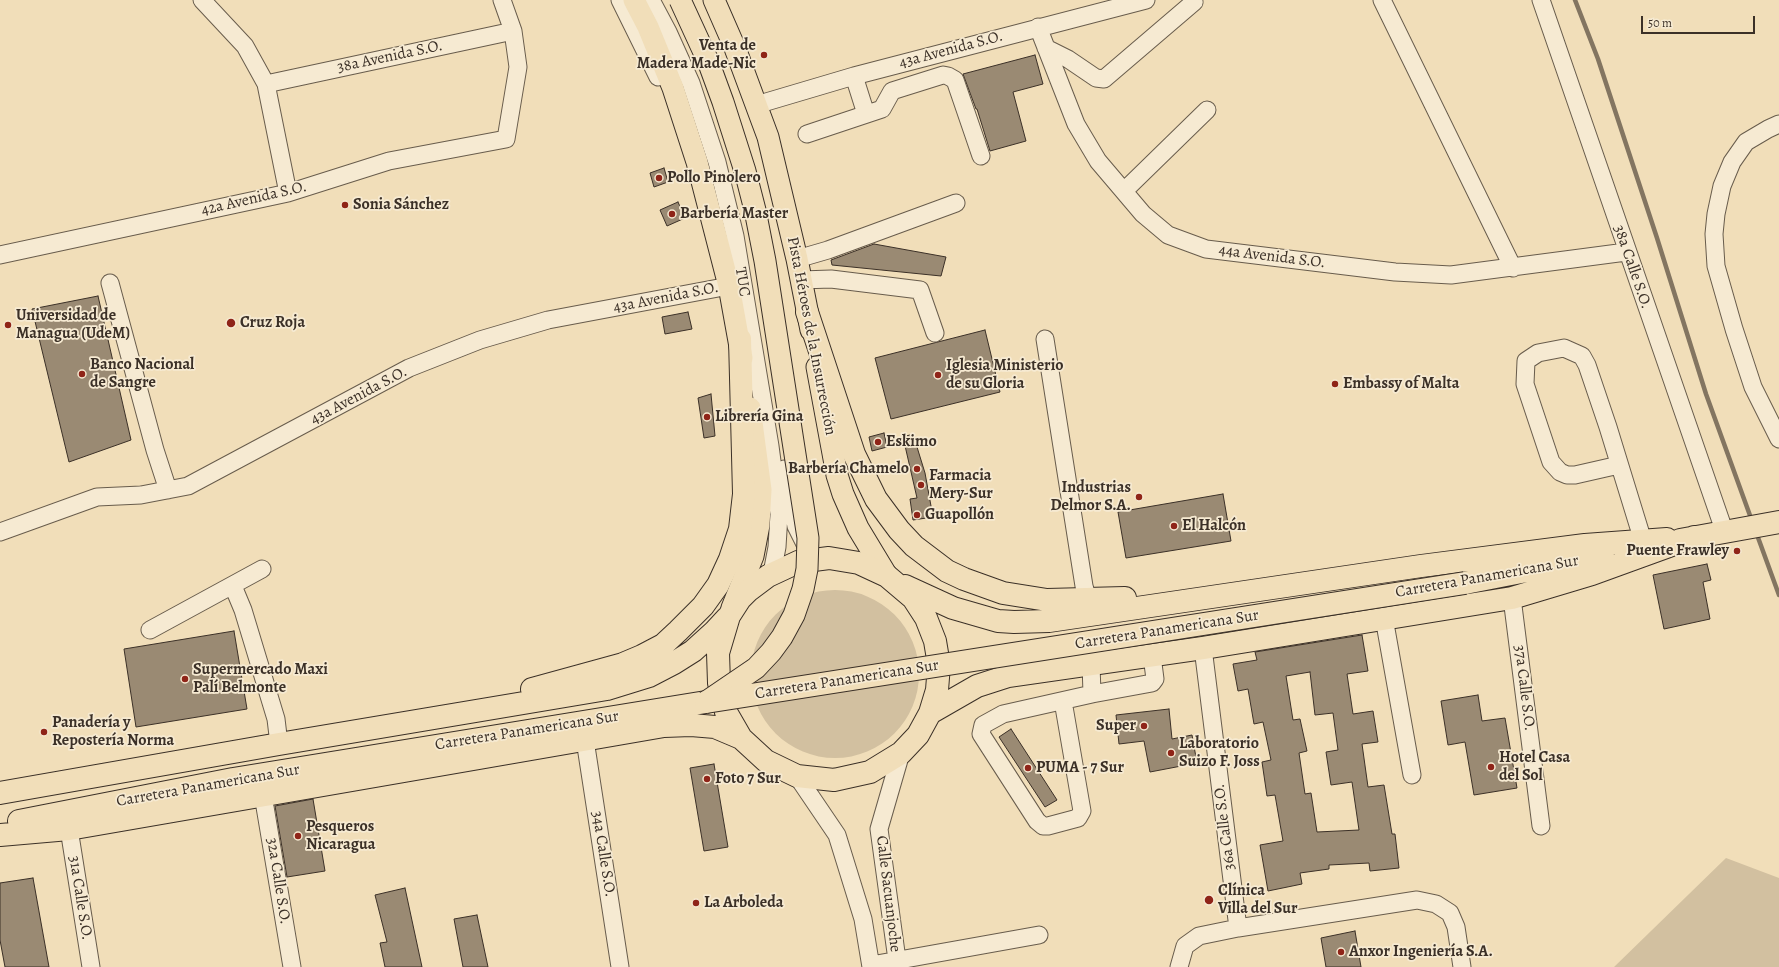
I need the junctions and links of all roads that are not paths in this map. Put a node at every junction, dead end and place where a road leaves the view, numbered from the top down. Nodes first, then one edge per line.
1 (202, 0) edge
2 (502, 0) edge
3 (620, 0) edge
4 (634, 0) edge
5 (651, 0) edge
6 (663, 0) edge
7 (680, 0) edge
8 (714, 0) edge
9 (1146, 0) edge
10 (1193, 0) edge
11 (1382, 0) edge
12 (1541, 0) edge
13 (1038, 27) junction
14 (513, 31) junction
15 (1046, 48) junction
16 (854, 76) junction
17 (266, 84) junction
18 (756, 105) junction
19 (1207, 110) dead end
20 (866, 114) junction
21 (1779, 124) edge
22 (807, 134) dead end
23 (981, 156) dead end
24 (697, 162) junction
25 (1124, 191) junction
26 (288, 193) junction
27 (956, 203) dead end
28 (1626, 252) junction
29 (0, 255) edge
30 (797, 259) junction
31 (1513, 268) junction
32 (801, 280) junction
33 (110, 283) dead end
34 (729, 286) junction
35 (807, 312) junction
36 (935, 334) dead end
37 (740, 339) junction
38 (1046, 339) dead end
39 (1779, 439) edge
40 (1619, 465) junction
41 (168, 490) junction
42 (1777, 523) edge
43 (0, 532) edge
44 (1731, 532) junction
45 (1694, 537) junction
46 (1643, 541) junction
47 (829, 558) junction
48 (262, 569) dead end
49 (768, 576) junction
50 (891, 578) junction
51 (233, 586) junction
52 (1512, 598) junction
53 (1090, 607) junction
54 (729, 616) junction
55 (1384, 618) junction
56 (150, 630) dead end
57 (1202, 648) junction
58 (1152, 656) junction
59 (1091, 664) junction
60 (1092, 694) junction
61 (1063, 701) junction
62 (706, 702) junction
63 (930, 713) junction
64 (413, 721) junction
65 (741, 738) junction
66 (585, 740) junction
67 (280, 744) junction
68 (901, 753) junction
69 (1412, 775) dead end
70 (797, 776) junction
71 (0, 793) edge
72 (263, 795) junction
73 (0, 824) edge
74 (1541, 826) dead end
75 (69, 829) junction
76 (0, 835) edge
77 (1238, 928) junction
78 (1038, 935) dead end
79 (897, 964) edge
80 (871, 966) edge
81 (91, 967) edge
82 (292, 967) edge
83 (620, 967) edge
84 (1179, 967) edge
85 (1462, 967) edge

1 - 17 street
2 - 14 street
3 - 24 street
4 - 24 main road
5 - 49 street, TUC
6 - 47 street, TUC
7 - 62 main road, Pista Héroes de la Insurrección, bridge
8 - 18 main road, Pista Héroes de la Insurrección
9 - 13 street, 43a Avenida S.O.
10 - 15 street
11 - 31 street
12 - 28 street, 38a Calle S.O.
13 - 15 street, 44a Avenida S.O.
13 - 16 street, 43a Avenida S.O.
14 - 17 street, 38a Avenida S.O.
14 - 26 street, 42a Avenida S.O.
15 - 25 street, 44a Avenida S.O.
16 - 18 street, 43a Avenida S.O.
16 - 20 street
17 - 26 street
18 - 30 main road, Pista Héroes de la Insurrección
19 - 25 street
20 - 22 street
20 - 23 street
21 - 39 street
24 - 34 main road
25 - 31 street, 44a Avenida S.O.
26 - 29 street, 42a Avenida S.O.
27 - 30 street
28 - 31 street, 44a Avenida S.O.
28 - 44 street, 38a Calle S.O.
30 - 32 main road, Pista Héroes de la Insurrección
32 - 35 main road, Pista Héroes de la Insurrección
32 - 36 street
33 - 41 street
34 - 37 main road
34 - 41 street, 43a Avenida S.O.
35 - 50 main road, Pista Héroes de la Insurrección
35 - 53 highway
37 - 54 main road
37 - 64 highway
38 - 53 street
40 - 40 street
40 - 46 street
41 - 43 street, 43a Avenida S.O.
42 - 44 highway, Carretera Panamericana Sur
44 - 45 highway, Carretera Panamericana Sur
45 - 46 highway, Carretera Panamericana Sur
45 - 52 highway, Carretera Panamericana Sur
45 - 62 highway, Carretera Panamericana Sur, bridge
46 - 53 highway, Carretera Panamericana Sur
47 - 49 highway, Carretera Panamericana Sur
47 - 50 highway, Carretera Panamericana Sur
48 - 51 street
49 - 54 highway, Carretera Panamericana Sur
50 - 53 highway, Carretera Panamericana Sur
50 - 63 highway
51 - 56 street
51 - 67 street
52 - 55 highway, Carretera Panamericana Sur
52 - 74 street, 37a Calle S.O.
54 - 64 highway, Carretera Panamericana Sur
54 - 65 highway
55 - 57 highway, Carretera Panamericana Sur
55 - 69 street
57 - 58 highway, Carretera Panamericana Sur
57 - 77 street, 36a Calle S.O.
58 - 59 highway, Carretera Panamericana Sur
58 - 60 street
59 - 60 street
59 - 63 highway, Carretera Panamericana Sur
60 - 61 street
61 - 61 street
62 - 73 highway, Carretera Panamericana Sur
63 - 68 highway
64 - 67 highway, Carretera Panamericana Sur
65 - 66 highway, Carretera Panamericana Sur
65 - 70 highway
66 - 72 highway, Carretera Panamericana Sur
66 - 83 street, 34a Calle S.O.
67 - 71 highway, Carretera Panamericana Sur
68 - 70 highway
68 - 79 street, Calle Sacuanjoche
70 - 80 street, Calle Sacuanjoche
72 - 75 highway, Carretera Panamericana Sur
72 - 82 street, 32a Calle S.O.
75 - 76 highway, Carretera Panamericana Sur
75 - 81 street, 31a Calle S.O.
77 - 84 street
77 - 85 street
78 - 79 street
79 - 80 street

